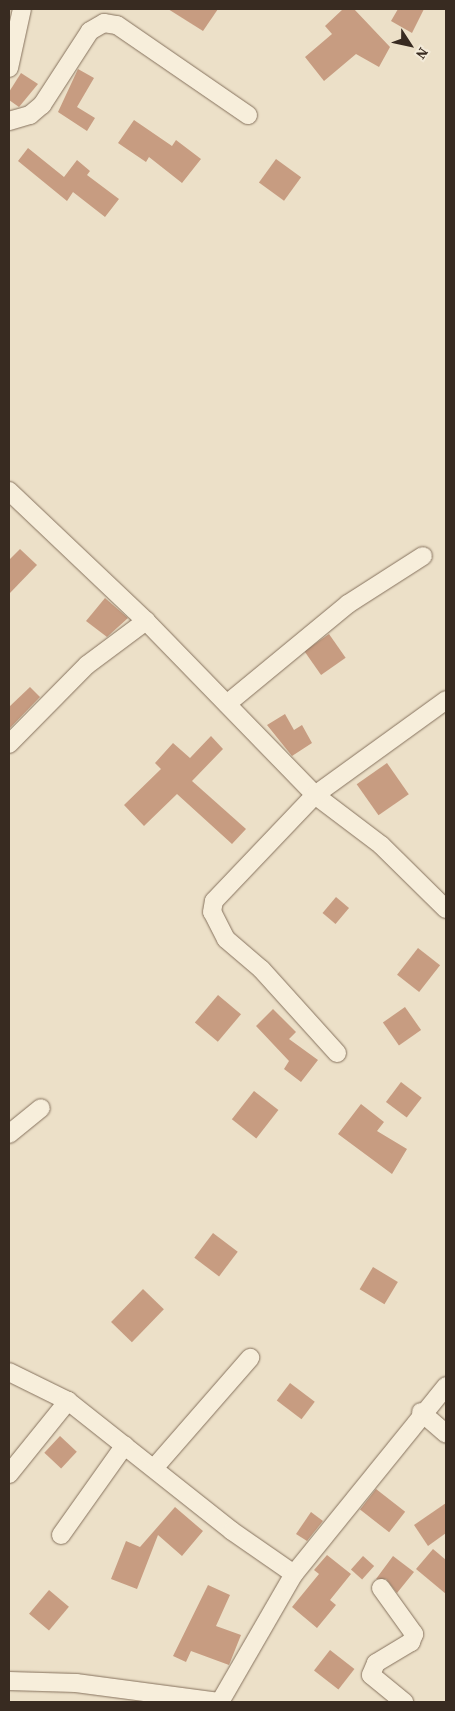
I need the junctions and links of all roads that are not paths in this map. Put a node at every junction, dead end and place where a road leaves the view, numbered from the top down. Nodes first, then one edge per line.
1 (22, 9) edge
2 (9, 68) edge
3 (248, 115) dead end
4 (9, 121) edge
5 (9, 490) edge
6 (423, 556) dead end
7 (146, 622) junction
8 (446, 700) edge
9 (228, 703) junction
10 (9, 744) edge
11 (315, 795) junction
12 (446, 909) edge
13 (337, 1053) dead end
14 (41, 1108) dead end
15 (9, 1134) edge
16 (250, 1358) dead end
17 (9, 1372) edge
18 (446, 1386) edge
19 (68, 1401) junction
20 (422, 1412) junction
21 (446, 1434) edge
22 (125, 1445) junction
23 (155, 1467) junction
24 (9, 1474) edge
25 (61, 1535) dead end
26 (294, 1574) junction
27 (381, 1588) dead end
28 (9, 1680) edge
29 (221, 1702) edge
30 (404, 1702) edge

1 - 2 street
3 - 4 street
5 - 7 street
6 - 9 street
7 - 9 street
7 - 10 street
8 - 11 street
9 - 11 street
11 - 12 street
11 - 13 street
14 - 15 street
16 - 23 street
17 - 19 street
18 - 20 street
19 - 22 street
19 - 24 street
20 - 21 street
20 - 26 street
22 - 23 street
22 - 25 street
23 - 26 street
26 - 29 street
27 - 30 street
28 - 29 street

